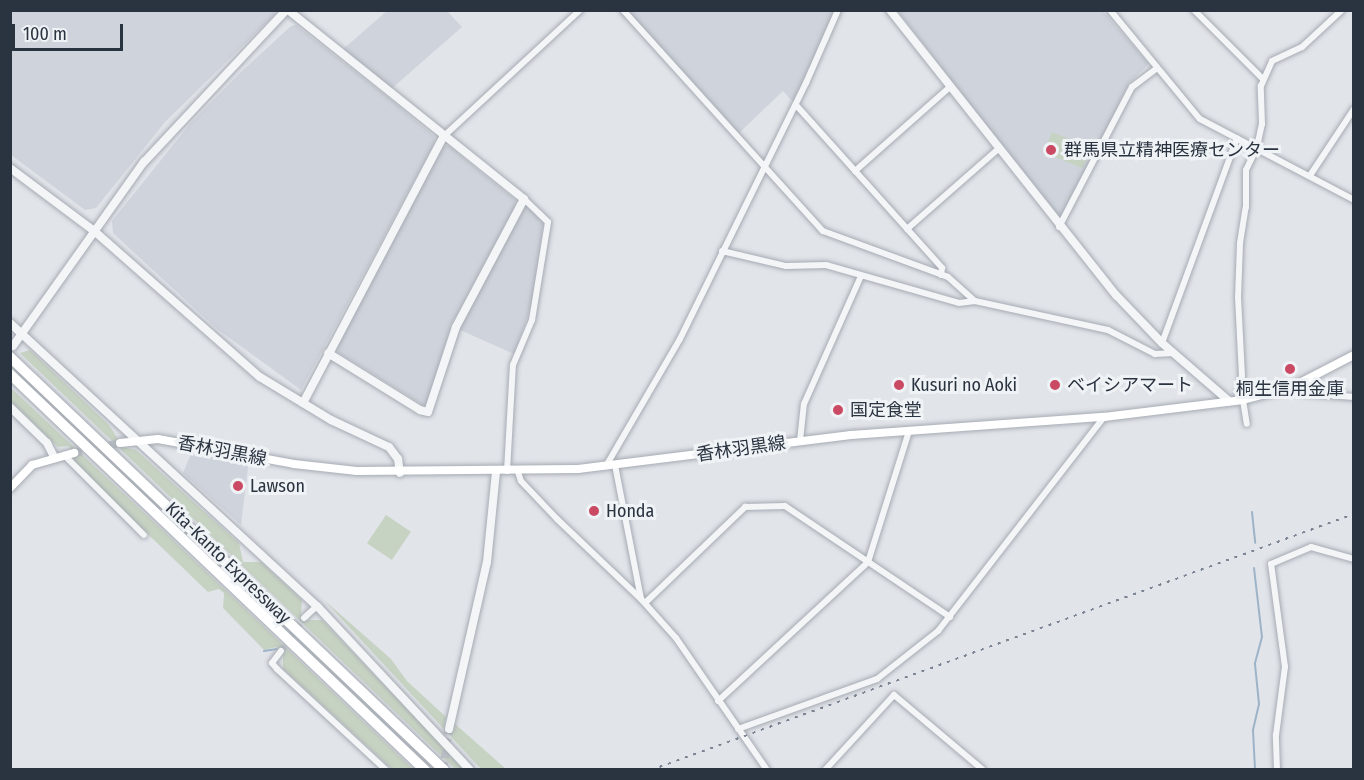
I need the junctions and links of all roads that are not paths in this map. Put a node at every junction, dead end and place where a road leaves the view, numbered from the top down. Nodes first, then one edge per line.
1 (287, 10) edge
2 (580, 10) edge
3 (623, 10) edge
4 (838, 10) edge
5 (890, 10) edge
6 (1110, 10) edge
7 (1194, 10) edge
8 (1342, 10) edge
9 (1157, 68) junction
10 (1263, 79) junction
11 (950, 87) junction
12 (795, 105) junction
13 (1353, 109) edge
14 (443, 137) junction
15 (1237, 138) junction
16 (1257, 147) junction
17 (998, 149) junction
18 (765, 167) junction
19 (10, 168) edge
20 (855, 171) junction
21 (1311, 174) junction
22 (524, 199) junction
23 (1353, 200) edge
24 (1059, 227) junction
25 (907, 229) junction
26 (93, 230) junction
27 (722, 251) junction
28 (942, 275) junction
29 (861, 276) junction
30 (975, 301) junction
31 (10, 322) edge
32 (22, 333) junction
33 (1162, 343) junction
34 (12, 351) edge
35 (328, 353) junction
36 (1174, 353) junction
37 (1353, 355) edge
38 (10, 374) edge
39 (1292, 387) junction
40 (1353, 397) edge
41 (1237, 400) junction
42 (303, 404) junction
43 (10, 407) edge
44 (1104, 417) junction
45 (1247, 424) dead end
46 (909, 431) junction
47 (135, 441) junction
48 (800, 441) junction
49 (120, 443) tunnel mouth
50 (74, 453) tunnel mouth
51 (64, 455) junction
52 (54, 457) junction
53 (611, 466) junction
54 (496, 472) junction
55 (507, 472) junction
56 (518, 472) junction
57 (400, 473) junction
58 (10, 488) edge
59 (144, 535) dead end
60 (1353, 559) edge
61 (868, 562) junction
62 (643, 601) junction
63 (317, 606) junction
64 (950, 617) junction
65 (304, 618) tunnel mouth
66 (280, 651) tunnel mouth
67 (718, 701) junction
68 (449, 729) tunnel mouth
69 (738, 729) junction
70 (386, 770) edge
71 (426, 770) edge
72 (444, 770) edge
73 (470, 770) edge
74 (767, 770) edge
75 (825, 770) edge
76 (983, 770) edge
77 (1277, 770) edge

1 - 14 street
1 - 26 street
2 - 14 street
3 - 18 street
4 - 12 street
5 - 11 street
6 - 9 street
7 - 10 street
8 - 10 street
9 - 15 street
9 - 24 street
10 - 16 street
11 - 17 street
11 - 20 street
12 - 18 street
12 - 20 street
13 - 21 street
14 - 22 street
14 - 35 street
15 - 16 street
15 - 33 street
16 - 21 street
16 - 41 street
17 - 24 street
17 - 25 street
18 - 27 street
18 - 28 street
19 - 26 street
20 - 25 street
21 - 23 street
22 - 35 street
22 - 55 street
24 - 33 street
25 - 28 street
26 - 32 street
26 - 42 street
27 - 29 street
27 - 53 street
28 - 30 street
29 - 30 street
29 - 48 street
30 - 36 street
31 - 32 street
32 - 34 street
32 - 47 street
33 - 36 street
34 - 72 highway, Kita-Kanto Expressway
35 - 42 street
36 - 41 street
37 - 39 main road, 香林羽黒線
38 - 71 highway, Kita-Kanto Expressway
39 - 40 street
39 - 41 main road, 香林羽黒線
41 - 44 main road, 香林羽黒線
41 - 45 street
42 - 57 street
43 - 52 street
44 - 46 main road, 香林羽黒線
44 - 64 street
46 - 48 main road, 香林羽黒線
46 - 61 street
47 - 49 main road, 香林羽黒線
47 - 57 main road, 香林羽黒線
47 - 63 street
48 - 53 main road, 香林羽黒線
50 - 51 main road
51 - 52 main road
51 - 59 street
52 - 58 main road
53 - 56 main road, 香林羽黒線
53 - 62 street
54 - 55 main road, 香林羽黒線
54 - 57 main road, 香林羽黒線
54 - 68 street
55 - 56 main road, 香林羽黒線
56 - 62 street
60 - 77 street
61 - 62 street
61 - 64 street
61 - 67 street
62 - 67 street
63 - 65 street
63 - 73 street
64 - 69 street
66 - 70 street
67 - 69 street
69 - 74 street
75 - 76 street

